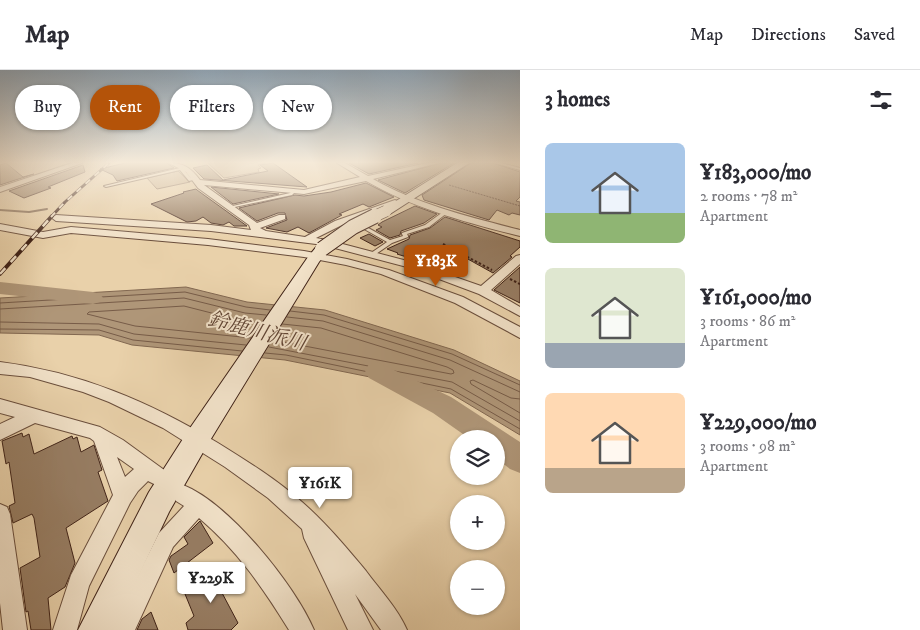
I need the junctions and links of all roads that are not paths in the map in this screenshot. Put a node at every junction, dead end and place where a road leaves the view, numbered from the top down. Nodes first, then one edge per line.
1 (206, 189) edge
2 (270, 189) edge
3 (321, 189) edge
4 (384, 189) edge
5 (422, 189) edge
6 (293, 192) junction
7 (403, 201) junction
8 (230, 207) junction
9 (445, 213) junction
10 (282, 217) dead end
11 (56, 218) dead end
12 (347, 220) junction
13 (256, 226) junction
14 (0, 227) edge
15 (520, 233) edge
16 (262, 234) junction
17 (307, 240) junction
18 (390, 242) junction
19 (322, 250) junction
20 (372, 254) junction
21 (520, 258) edge
22 (483, 291) junction
23 (520, 312) edge
24 (520, 333) edge
25 (0, 368) edge
26 (0, 406) edge
27 (36, 415) junction
28 (0, 432) edge
29 (101, 436) junction
30 (199, 436) junction
31 (123, 496) junction
32 (190, 500) joint
33 (0, 514) edge
34 (304, 517) junction
35 (3, 562) edge
36 (11, 628) edge
37 (64, 630) edge
38 (95, 630) edge
39 (123, 630) edge
40 (302, 630) edge
41 (361, 630) edge
42 (395, 630) edge

1 - 8 street
2 - 6 street
3 - 6 street
4 - 7 street
5 - 7 street
6 - 8 lane
7 - 9 street
7 - 12 street
7 - 19 street, bridge
8 - 13 street
9 - 15 street
9 - 18 lane
10 - 13 street
11 - 16 street
12 - 17 street
12 - 18 lane
13 - 16 street
14 - 19 street
16 - 17 street
17 - 19 street
18 - 20 lane
19 - 20 street
19 - 24 street
19 - 30 street
20 - 22 street
21 - 22 street
22 - 23 street
25 - 30 street
26 - 27 street
27 - 28 street
27 - 29 street
29 - 31 street
29 - 31 street
30 - 34 street
30 - 38 street
31 - 37 street
32 - 39 street
32 - 40 street
33 - 35 street
34 - 41 street
34 - 42 street
35 - 36 street

